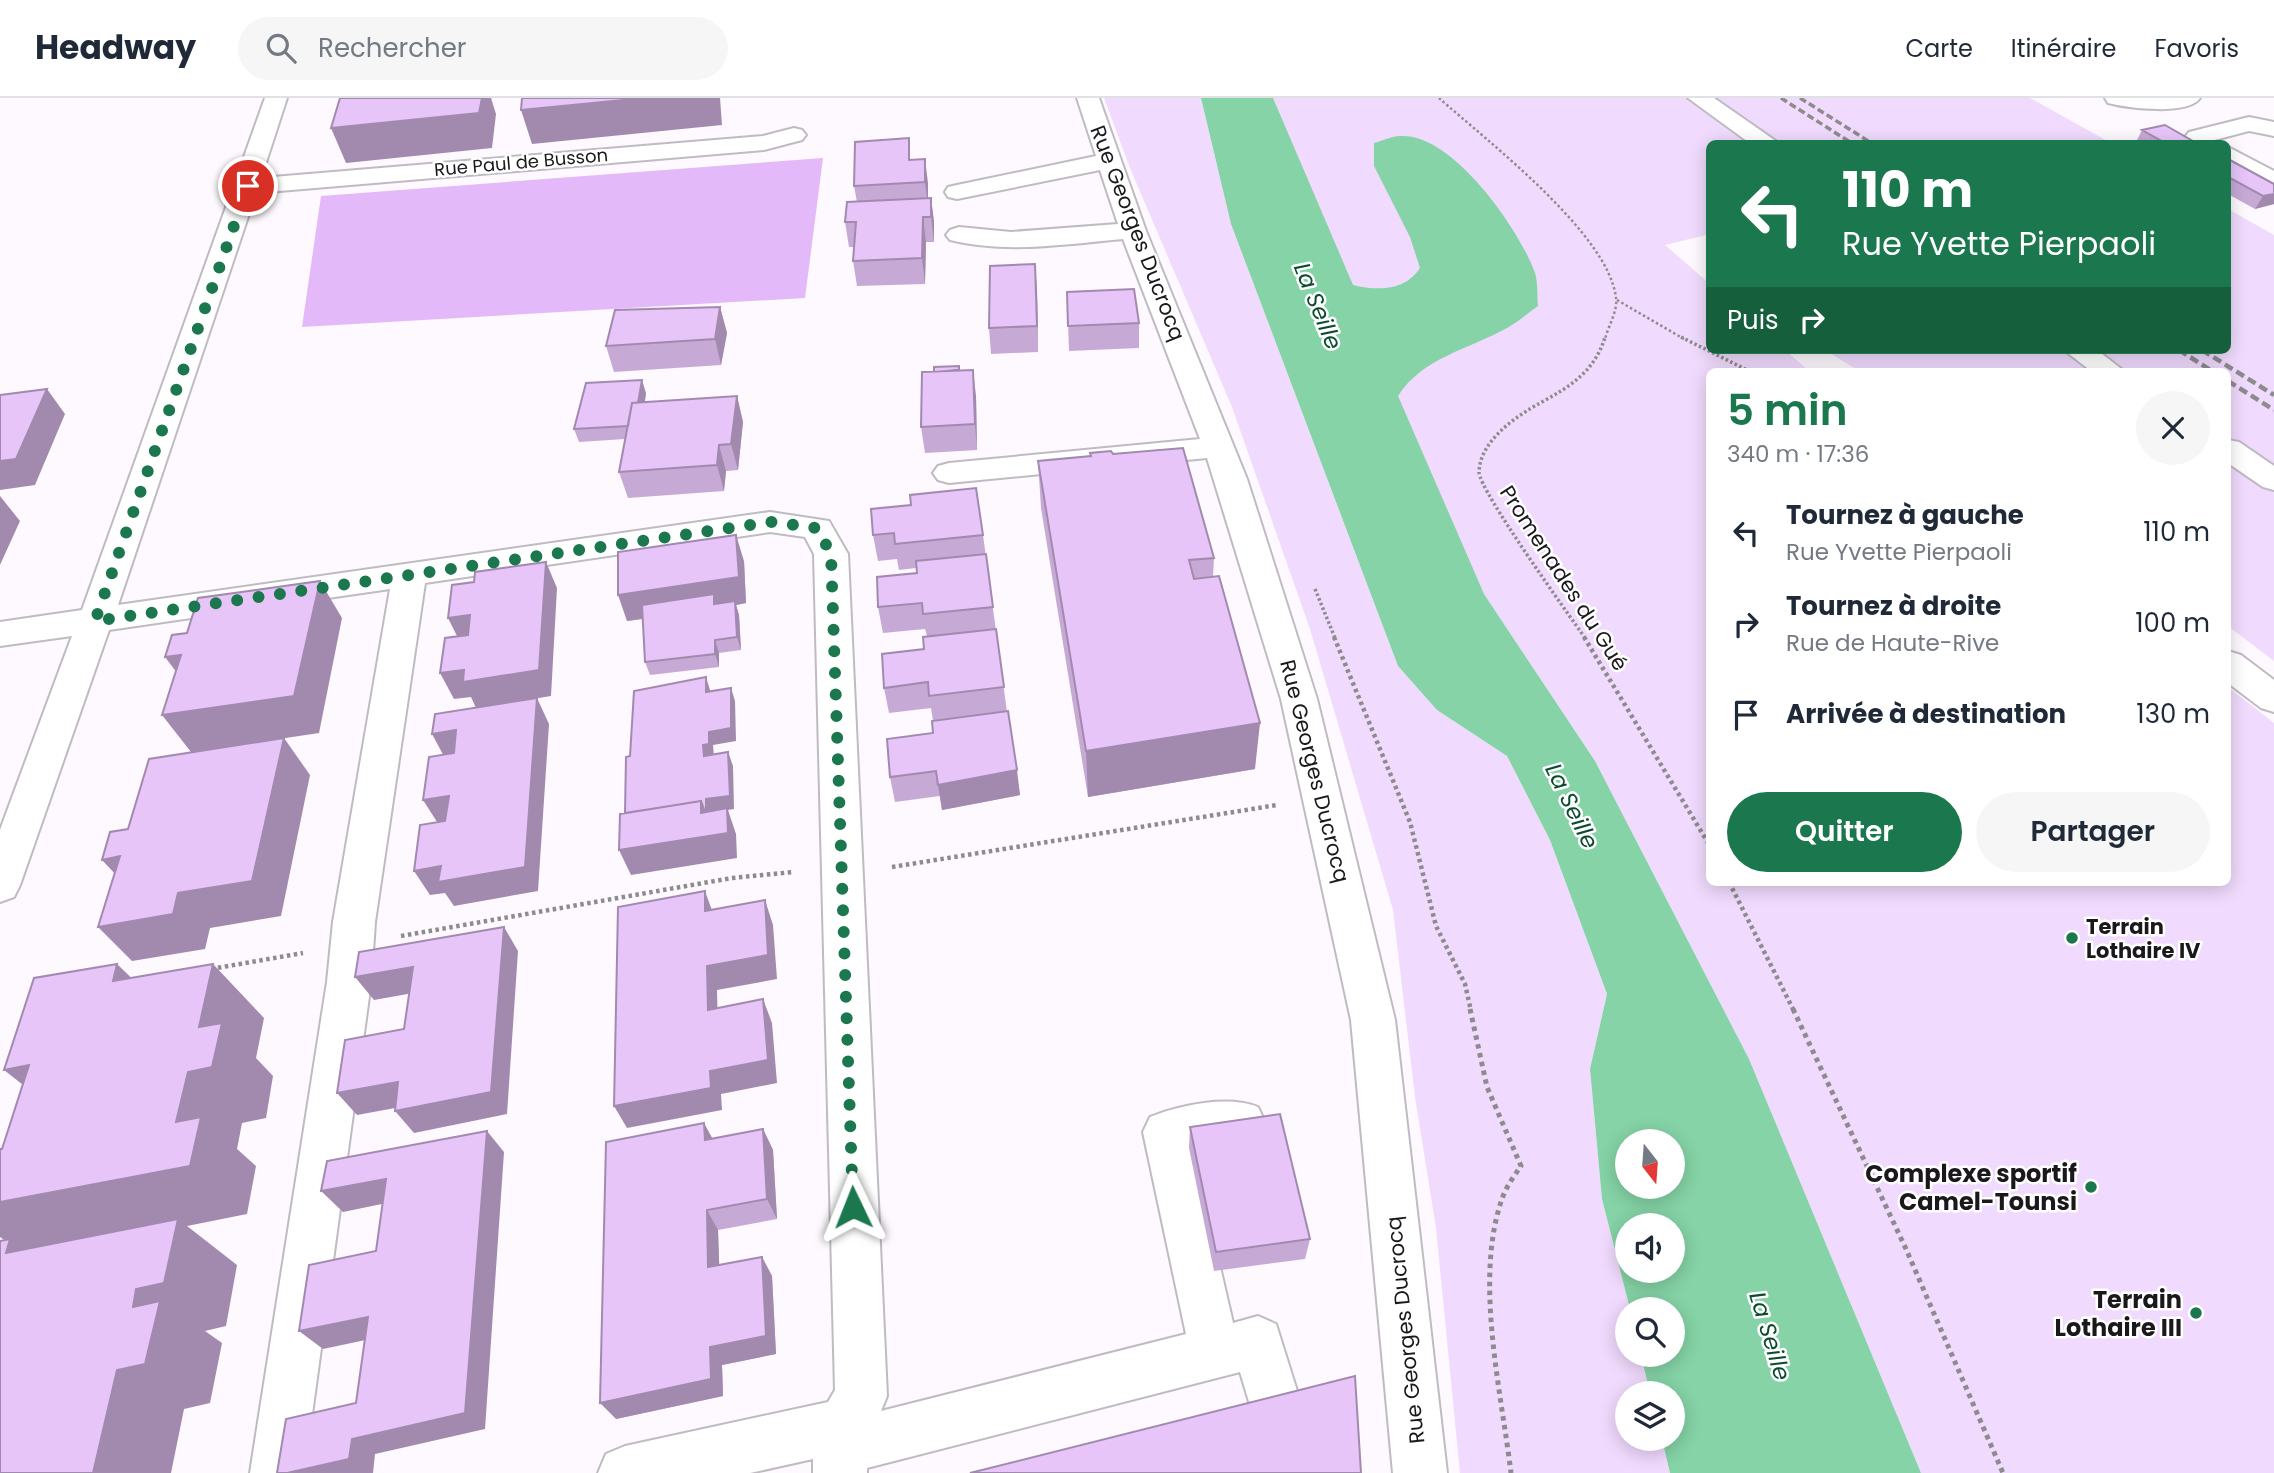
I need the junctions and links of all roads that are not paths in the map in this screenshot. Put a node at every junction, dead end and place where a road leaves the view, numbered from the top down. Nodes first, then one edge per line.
1 (276, 98) edge
2 (1088, 98) edge
3 (1699, 98) edge
4 (2116, 98) edge
5 (2189, 98) edge
6 (2151, 103) junction
7 (2274, 129) edge
8 (794, 135) dead end
9 (1762, 140) edge
10 (2203, 140) edge
11 (2231, 157) edge
12 (1108, 161) junction
13 (2274, 181) edge
14 (248, 186) junction
15 (957, 192) dead end
16 (1133, 231) junction
17 (959, 235) dead end
18 (2084, 354) edge
19 (2105, 368) edge
20 (1219, 447) junction
21 (2231, 451) edge
22 (949, 473) dead end
23 (2274, 480) edge
24 (409, 577) junction
25 (95, 621) junction
26 (0, 634) edge
27 (2231, 666) edge
28 (2274, 699) edge
29 (0, 885) edge
30 (1249, 1122) edge
31 (1217, 1353) junction
32 (1282, 1429) edge
33 (841, 1449) edge
34 (277, 1473) edge
35 (625, 1473) edge
36 (1420, 1473) edge

1 - 14 street
2 - 12 street, Rue Georges Ducrocq
3 - 9 street
4 - 6 street
5 - 6 street
6 - 10 street
7 - 10 street
8 - 14 street, Rue Paul de Busson
11 - 13 street
12 - 15 street
12 - 16 street, Rue Georges Ducrocq
14 - 25 street
16 - 17 street
16 - 20 street, Rue Georges Ducrocq
18 - 19 street
20 - 22 street
20 - 36 street, Rue Georges Ducrocq
21 - 23 street
24 - 25 street
24 - 33 street
24 - 34 street
25 - 26 street
25 - 29 street
27 - 28 street
30 - 31 street
31 - 32 street
31 - 33 street
33 - 35 street

